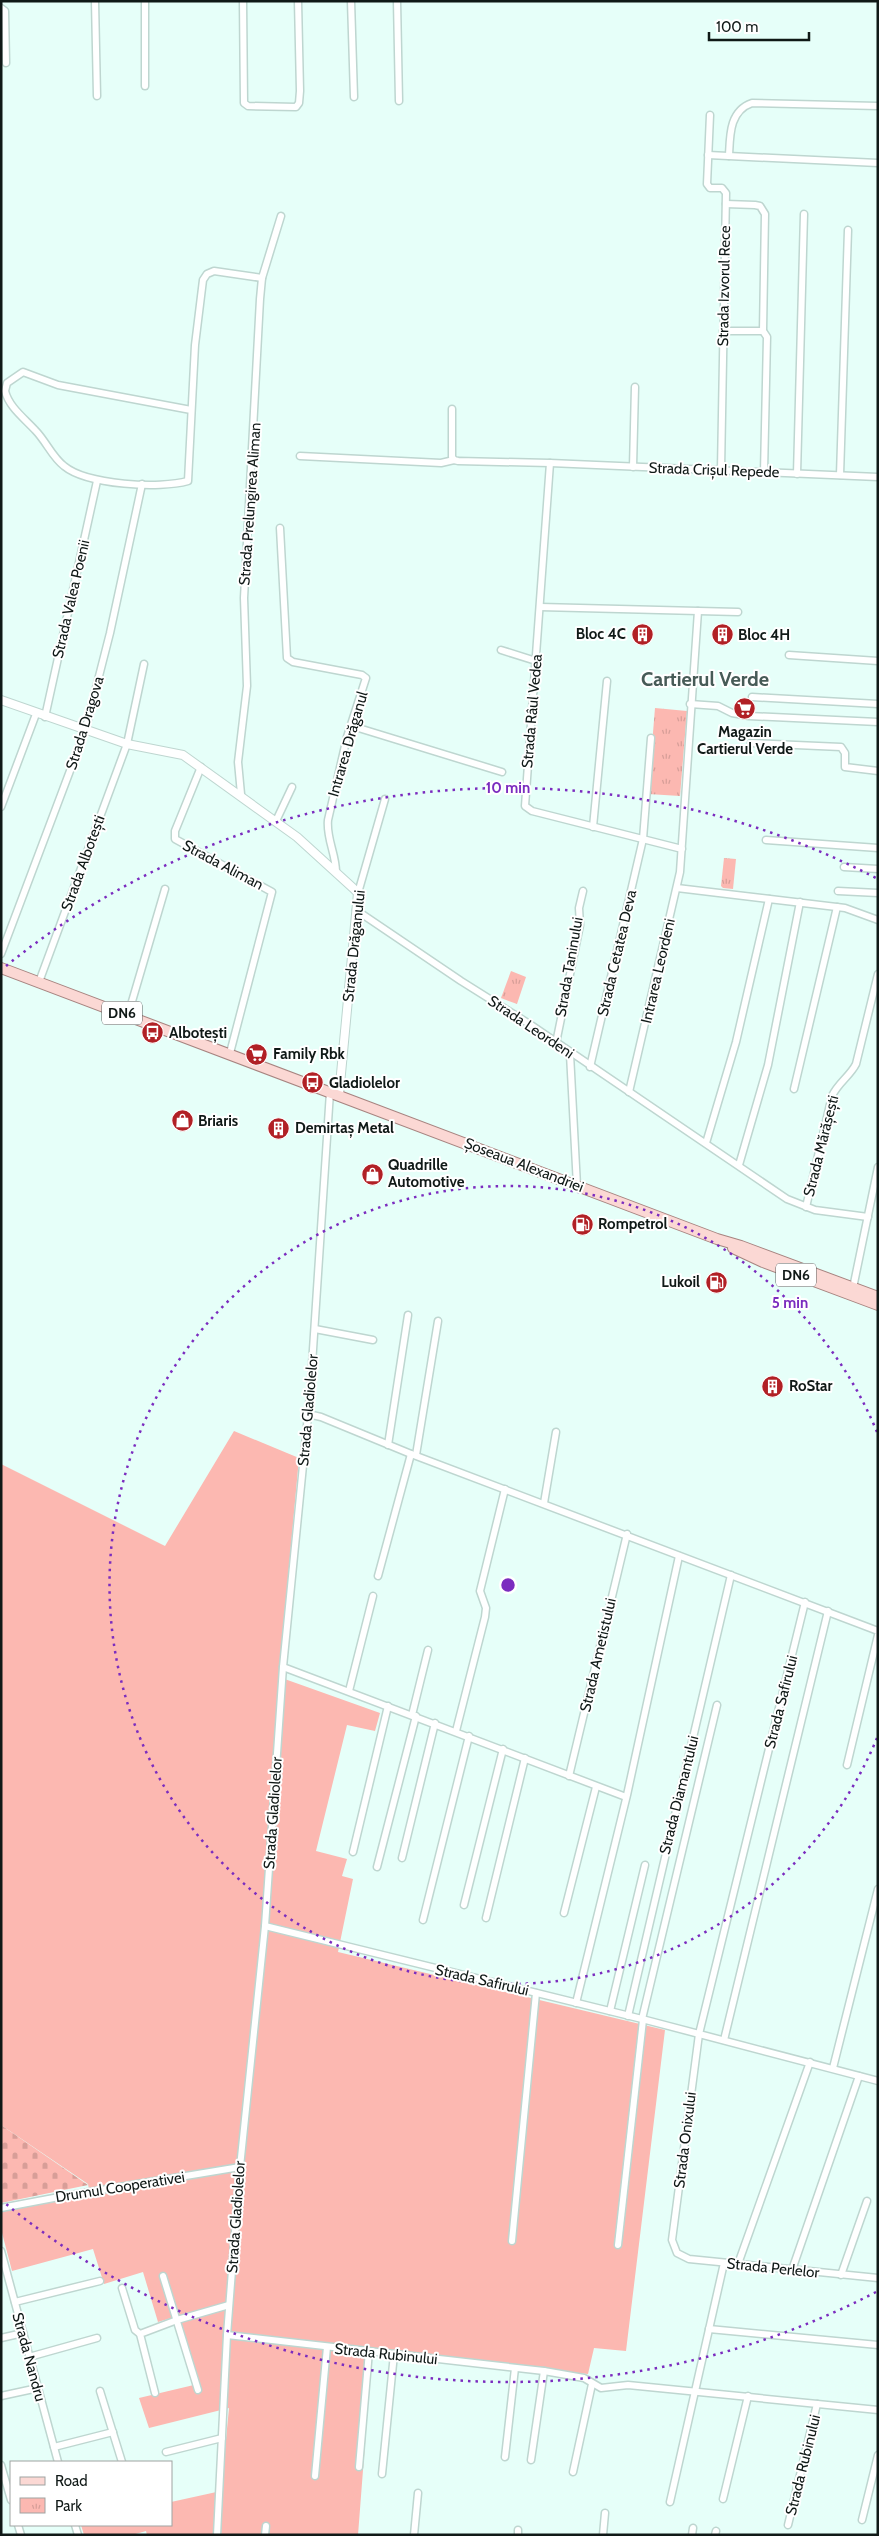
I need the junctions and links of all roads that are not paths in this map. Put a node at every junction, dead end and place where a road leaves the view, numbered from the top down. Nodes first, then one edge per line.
1 (95, 1) edge
2 (145, 1) edge
3 (243, 1) edge
4 (298, 1) edge
5 (351, 1) edge
6 (397, 1) edge
7 (1, 8) edge
8 (6, 64) dead end
9 (145, 86) dead end
10 (97, 96) dead end
11 (354, 97) dead end
12 (399, 101) dead end
13 (878, 106) edge
14 (710, 116) dead end
15 (708, 155) junction
16 (729, 156) junction
17 (878, 163) edge
18 (726, 204) junction
19 (804, 214) dead end
20 (281, 216) dead end
21 (848, 230) dead end
22 (262, 278) junction
23 (723, 331) junction
24 (763, 331) junction
25 (635, 387) dead end
26 (191, 410) junction
27 (452, 410) dead end
28 (300, 456) dead end
29 (454, 460) junction
30 (550, 462) junction
31 (633, 466) junction
32 (721, 470) junction
33 (764, 472) junction
34 (798, 474) junction
35 (840, 475) junction
36 (878, 477) edge
37 (97, 481) junction
38 (142, 484) junction
39 (280, 528) dead end
40 (540, 607) junction
41 (698, 611) junction
42 (738, 612) dead end
43 (501, 650) dead end
44 (789, 655) dead end
45 (536, 661) junction
46 (878, 661) edge
47 (144, 664) dead end
48 (607, 681) dead end
49 (752, 697) dead end
50 (1, 700) edge
51 (690, 704) junction
52 (878, 704) edge
53 (36, 714) junction
54 (45, 717) junction
55 (878, 722) edge
56 (352, 726) junction
57 (85, 731) junction
58 (651, 738) dead end
59 (751, 743) dead end
60 (127, 744) junction
61 (201, 767) junction
62 (878, 771) edge
63 (502, 772) dead end
64 (292, 786) dead end
65 (241, 794) junction
66 (385, 799) dead end
67 (1, 807) edge
68 (276, 821) junction
69 (593, 827) junction
70 (643, 839) junction
71 (766, 840) dead end
72 (878, 848) edge
73 (682, 849) junction
74 (844, 867) dead end
75 (878, 869) edge
76 (336, 872) junction
77 (678, 888) junction
78 (165, 889) dead end
79 (583, 891) dead end
80 (838, 891) dead end
81 (358, 892) junction
82 (878, 894) edge
83 (769, 899) junction
84 (800, 902) junction
85 (837, 906) junction
86 (356, 910) junction
87 (878, 920) edge
88 (1, 954) edge
89 (1, 968) edge
90 (878, 974) edge
91 (39, 982) junction
92 (128, 1015) junction
93 (556, 1043) junction
94 (230, 1053) junction
95 (570, 1054) junction
96 (590, 1067) junction
97 (794, 1089) dead end
98 (629, 1092) junction
99 (335, 1094) junction
100 (706, 1143) junction
101 (739, 1165) junction
102 (878, 1167) edge
103 (577, 1186) junction
104 (806, 1207) junction
105 (868, 1217) junction
106 (717, 1239) junction
107 (854, 1288) junction
108 (878, 1297) edge
109 (878, 1306) edge
110 (408, 1315) dead end
111 (438, 1322) dead end
112 (314, 1329) junction
113 (373, 1340) dead end
114 (308, 1414) junction
115 (556, 1432) dead end
116 (388, 1445) junction
117 (413, 1454) junction
118 (505, 1489) junction
119 (544, 1503) junction
120 (627, 1534) junction
121 (679, 1556) junction
122 (731, 1575) junction
123 (378, 1576) dead end
124 (373, 1596) dead end
125 (805, 1602) junction
126 (828, 1611) junction
127 (878, 1630) edge
128 (878, 1635) edge
129 (428, 1650) dead end
130 (284, 1667) junction
131 (349, 1691) junction
132 (717, 1705) dead end
133 (388, 1706) junction
134 (414, 1715) junction
135 (435, 1723) junction
136 (456, 1731) junction
137 (469, 1736) junction
138 (502, 1749) junction
139 (525, 1758) junction
140 (847, 1765) dead end
141 (569, 1776) junction
142 (596, 1788) junction
143 (626, 1797) junction
144 (353, 1852) dead end
145 (402, 1858) dead end
146 (646, 1865) dead end
147 (377, 1867) dead end
148 (878, 1888) edge
149 (464, 1905) dead end
150 (564, 1913) dead end
151 (486, 1918) dead end
152 (424, 1920) dead end
153 (265, 1926) junction
154 (536, 1993) junction
155 (576, 2003) junction
156 (610, 2011) junction
157 (628, 2016) junction
158 (642, 2019) junction
159 (699, 2034) junction
160 (724, 2040) junction
161 (810, 2062) junction
162 (833, 2068) junction
163 (859, 2076) junction
164 (878, 2081) edge
165 (240, 2167) junction
166 (867, 2201) dead end
167 (1, 2208) edge
168 (512, 2241) dead end
169 (618, 2245) dead end
170 (673, 2247) joint
171 (2, 2255) edge
172 (724, 2263) junction
173 (738, 2264) junction
174 (792, 2270) junction
175 (841, 2275) junction
176 (163, 2276) dead end
177 (878, 2278) edge
178 (100, 2281) dead end
179 (122, 2288) dead end
180 (14, 2302) junction
181 (229, 2305) junction
182 (177, 2320) junction
183 (709, 2328) junction
184 (23, 2333) junction
185 (140, 2334) junction
186 (227, 2335) junction
187 (1, 2338) edge
188 (97, 2338) dead end
189 (878, 2345) edge
190 (327, 2347) junction
191 (369, 2351) junction
192 (394, 2354) junction
193 (29, 2357) junction
194 (515, 2368) junction
195 (544, 2372) junction
196 (592, 2384) junction
197 (38, 2388) junction
198 (198, 2390) dead end
199 (696, 2391) junction
200 (100, 2392) dead end
201 (155, 2393) dead end
202 (1, 2396) edge
203 (748, 2396) junction
204 (817, 2404) junction
205 (878, 2410) edge
206 (113, 2432) junction
207 (222, 2438) junction
208 (54, 2447) junction
209 (166, 2452) dead end
210 (878, 2455) edge
211 (505, 2457) dead end
212 (531, 2460) dead end
213 (58, 2461) edge
214 (122, 2461) edge
215 (1, 2465) edge
216 (359, 2467) dead end
217 (573, 2472) dead end
218 (382, 2474) dead end
219 (315, 2476) dead end
220 (418, 2493) dead end
221 (10, 2496) edge
222 (724, 2499) dead end
223 (670, 2502) dead end
224 (605, 2513) dead end
225 (862, 2520) dead end
226 (788, 2525) dead end
227 (266, 2526) dead end
228 (218, 2535) edge
229 (265, 2535) edge
230 (414, 2535) edge
231 (604, 2535) edge

1 - 10 street
2 - 9 street
3 - 4 street
5 - 11 street
6 - 12 street
7 - 8 street
13 - 16 street
14 - 15 street, Strada Izvorul Rece
15 - 16 street
15 - 18 street, Strada Izvorul Rece
16 - 17 street
18 - 23 street, Strada Izvorul Rece
18 - 24 street
19 - 34 street
20 - 22 street, Strada Prelungirea Aliman
21 - 35 street
22 - 26 street
22 - 65 street, Strada Prelungirea Aliman
23 - 24 street
23 - 32 street, Strada Izvorul Rece
24 - 33 street
25 - 31 street
26 - 37 street
26 - 38 street
27 - 29 street
28 - 29 street, Strada Crișul Repede
29 - 30 street, Strada Crișul Repede
30 - 31 street, Strada Crișul Repede
30 - 40 street, Strada Râul Vedea
31 - 32 street, Strada Crișul Repede
32 - 33 street, Strada Crișul Repede
33 - 34 street, Strada Crișul Repede
34 - 35 street, Strada Crișul Repede
35 - 36 street, Strada Crișul Repede
37 - 38 street
37 - 54 street, Strada Valea Poenii
38 - 57 street, Strada Dragova
39 - 56 street, Intrarea Drăganul
40 - 41 street
40 - 45 street, Strada Râul Vedea
41 - 42 street
41 - 51 street, Intrarea Leordeni
43 - 45 street
44 - 46 street
45 - 69 street, Strada Râul Vedea
47 - 60 street, Strada Albotești
48 - 69 street
49 - 52 street
50 - 53 street
51 - 55 street
51 - 73 street, Intrarea Leordeni
53 - 54 street
53 - 67 street
54 - 57 street
56 - 63 street, Strada Râul Vedea
56 - 76 street, Intrarea Drăganul
57 - 60 street
57 - 88 street, Strada Dragova
58 - 70 street, Strada Cetatea Deva
59 - 62 street
60 - 61 street
60 - 91 street, Strada Albotești
61 - 65 street
61 - 94 street, Strada Aliman
64 - 68 street
65 - 68 street
66 - 81 street, Strada Drăganului
68 - 76 street
69 - 70 street
70 - 73 street
70 - 96 street, Strada Cetatea Deva
71 - 72 street
73 - 77 street, Intrarea Leordeni
74 - 75 street
76 - 81 street
77 - 83 street
77 - 98 street, Intrarea Leordeni
78 - 92 street
79 - 93 street, Strada Taninului
80 - 82 street
81 - 86 street, Strada Drăganului
83 - 84 street
83 - 100 street
84 - 85 street
84 - 101 street
85 - 87 street
85 - 97 street
86 - 93 street, Strada Leordeni
86 - 99 street, Strada Drăganului
89 - 91 main road, DN6
90 - 104 street, Strada Mărășești
91 - 92 main road, DN6
92 - 94 main road, DN6
93 - 95 street, Strada Leordeni
94 - 99 main road, DN6
95 - 96 street, Strada Leordeni
95 - 103 street
96 - 98 street, Strada Leordeni
98 - 100 street, Strada Leordeni
99 - 103 main road, Șoseaua Alexandriei / DN6
99 - 112 street, Strada Gladiolelor
100 - 101 street, Strada Leordeni
101 - 104 street, Strada Leordeni
102 - 105 street
103 - 106 main road, Șoseaua Alexandriei / DN6
104 - 105 street, Strada Leordeni
105 - 107 street
106 - 107 main road, Șoseaua Alexandriei / DN6
106 - 109 main road, Șoseaua Alexandriei / DN6
107 - 108 main road, Șoseaua Alexandriei / DN6
110 - 116 street
111 - 117 street
112 - 113 street
112 - 114 street, Strada Gladiolelor
114 - 116 street
114 - 130 street, Strada Gladiolelor
115 - 119 street
116 - 117 street
117 - 118 street
117 - 123 street
118 - 119 street
118 - 136 street
119 - 120 street
120 - 121 street
120 - 141 street, Strada Ametistului
121 - 122 street
121 - 143 street
122 - 125 street
122 - 157 street, Strada Diamantului
124 - 131 street
125 - 126 street
125 - 159 street, Strada Safirului
126 - 127 street
126 - 160 street
128 - 140 street
129 - 134 street
130 - 131 street
130 - 153 street, Strada Gladiolelor
131 - 133 street
132 - 158 street
133 - 134 street
133 - 144 street
134 - 135 street
134 - 147 street
135 - 136 street
135 - 145 street
136 - 137 street
137 - 138 street
137 - 152 street
138 - 139 street
138 - 149 street
139 - 141 street
139 - 151 street
141 - 142 street
142 - 143 street
142 - 150 street
143 - 155 street
146 - 156 street
148 - 162 street
153 - 154 street, Strada Safirului
153 - 165 street, Strada Gladiolelor
154 - 155 street, Strada Safirului
154 - 168 street
155 - 156 street, Strada Safirului
156 - 157 street, Strada Safirului
157 - 158 street, Strada Safirului
158 - 159 street, Strada Safirului
158 - 169 street
159 - 160 street, Strada Safirului
159 - 170 street, Strada Onixului
160 - 161 street, Strada Safirului
161 - 162 street, Strada Safirului
161 - 173 street
162 - 163 street, Strada Safirului
163 - 164 street, Strada Safirului
163 - 174 street
165 - 167 street, Drumul Cooperativei
165 - 181 street, Strada Gladiolelor
166 - 175 street
170 - 172 street, Strada Perlelor
171 - 180 street, Strada Nandru
172 - 173 street, Strada Perlelor
172 - 183 street
173 - 174 street, Strada Perlelor
174 - 175 street, Strada Perlelor
175 - 177 street, Strada Perlelor
176 - 182 street
178 - 180 street
179 - 185 street
180 - 184 street, Strada Nandru
181 - 182 street
181 - 186 street, Strada Gladiolelor
182 - 185 street
182 - 198 street
183 - 189 street
183 - 199 street
184 - 187 street
184 - 193 street, Strada Nandru
185 - 201 street
186 - 190 street, Strada Rubinului
186 - 207 street, Strada Gladiolelor
188 - 193 street
190 - 191 street, Strada Rubinului
190 - 219 street
191 - 192 street, Strada Rubinului
191 - 216 street
192 - 194 street, Strada Rubinului
192 - 218 street
193 - 197 street, Strada Nandru
194 - 195 street, Strada Rubinului
194 - 211 street
195 - 196 street, Strada Rubinului
195 - 212 street
196 - 199 street, Strada Rubinului
196 - 217 street
197 - 202 street
197 - 208 street, Strada Nandru
199 - 203 street, Strada Rubinului
199 - 223 street
200 - 206 street
203 - 204 street, Strada Rubinului
203 - 222 street
204 - 205 street, Strada Rubinului
204 - 226 street, Strada Rubinului
206 - 208 street
206 - 214 street
207 - 209 street
207 - 228 street, Strada Gladiolelor
208 - 213 street, Strada Nandru
210 - 225 street
215 - 221 street
220 - 230 street
224 - 231 street
227 - 229 street

